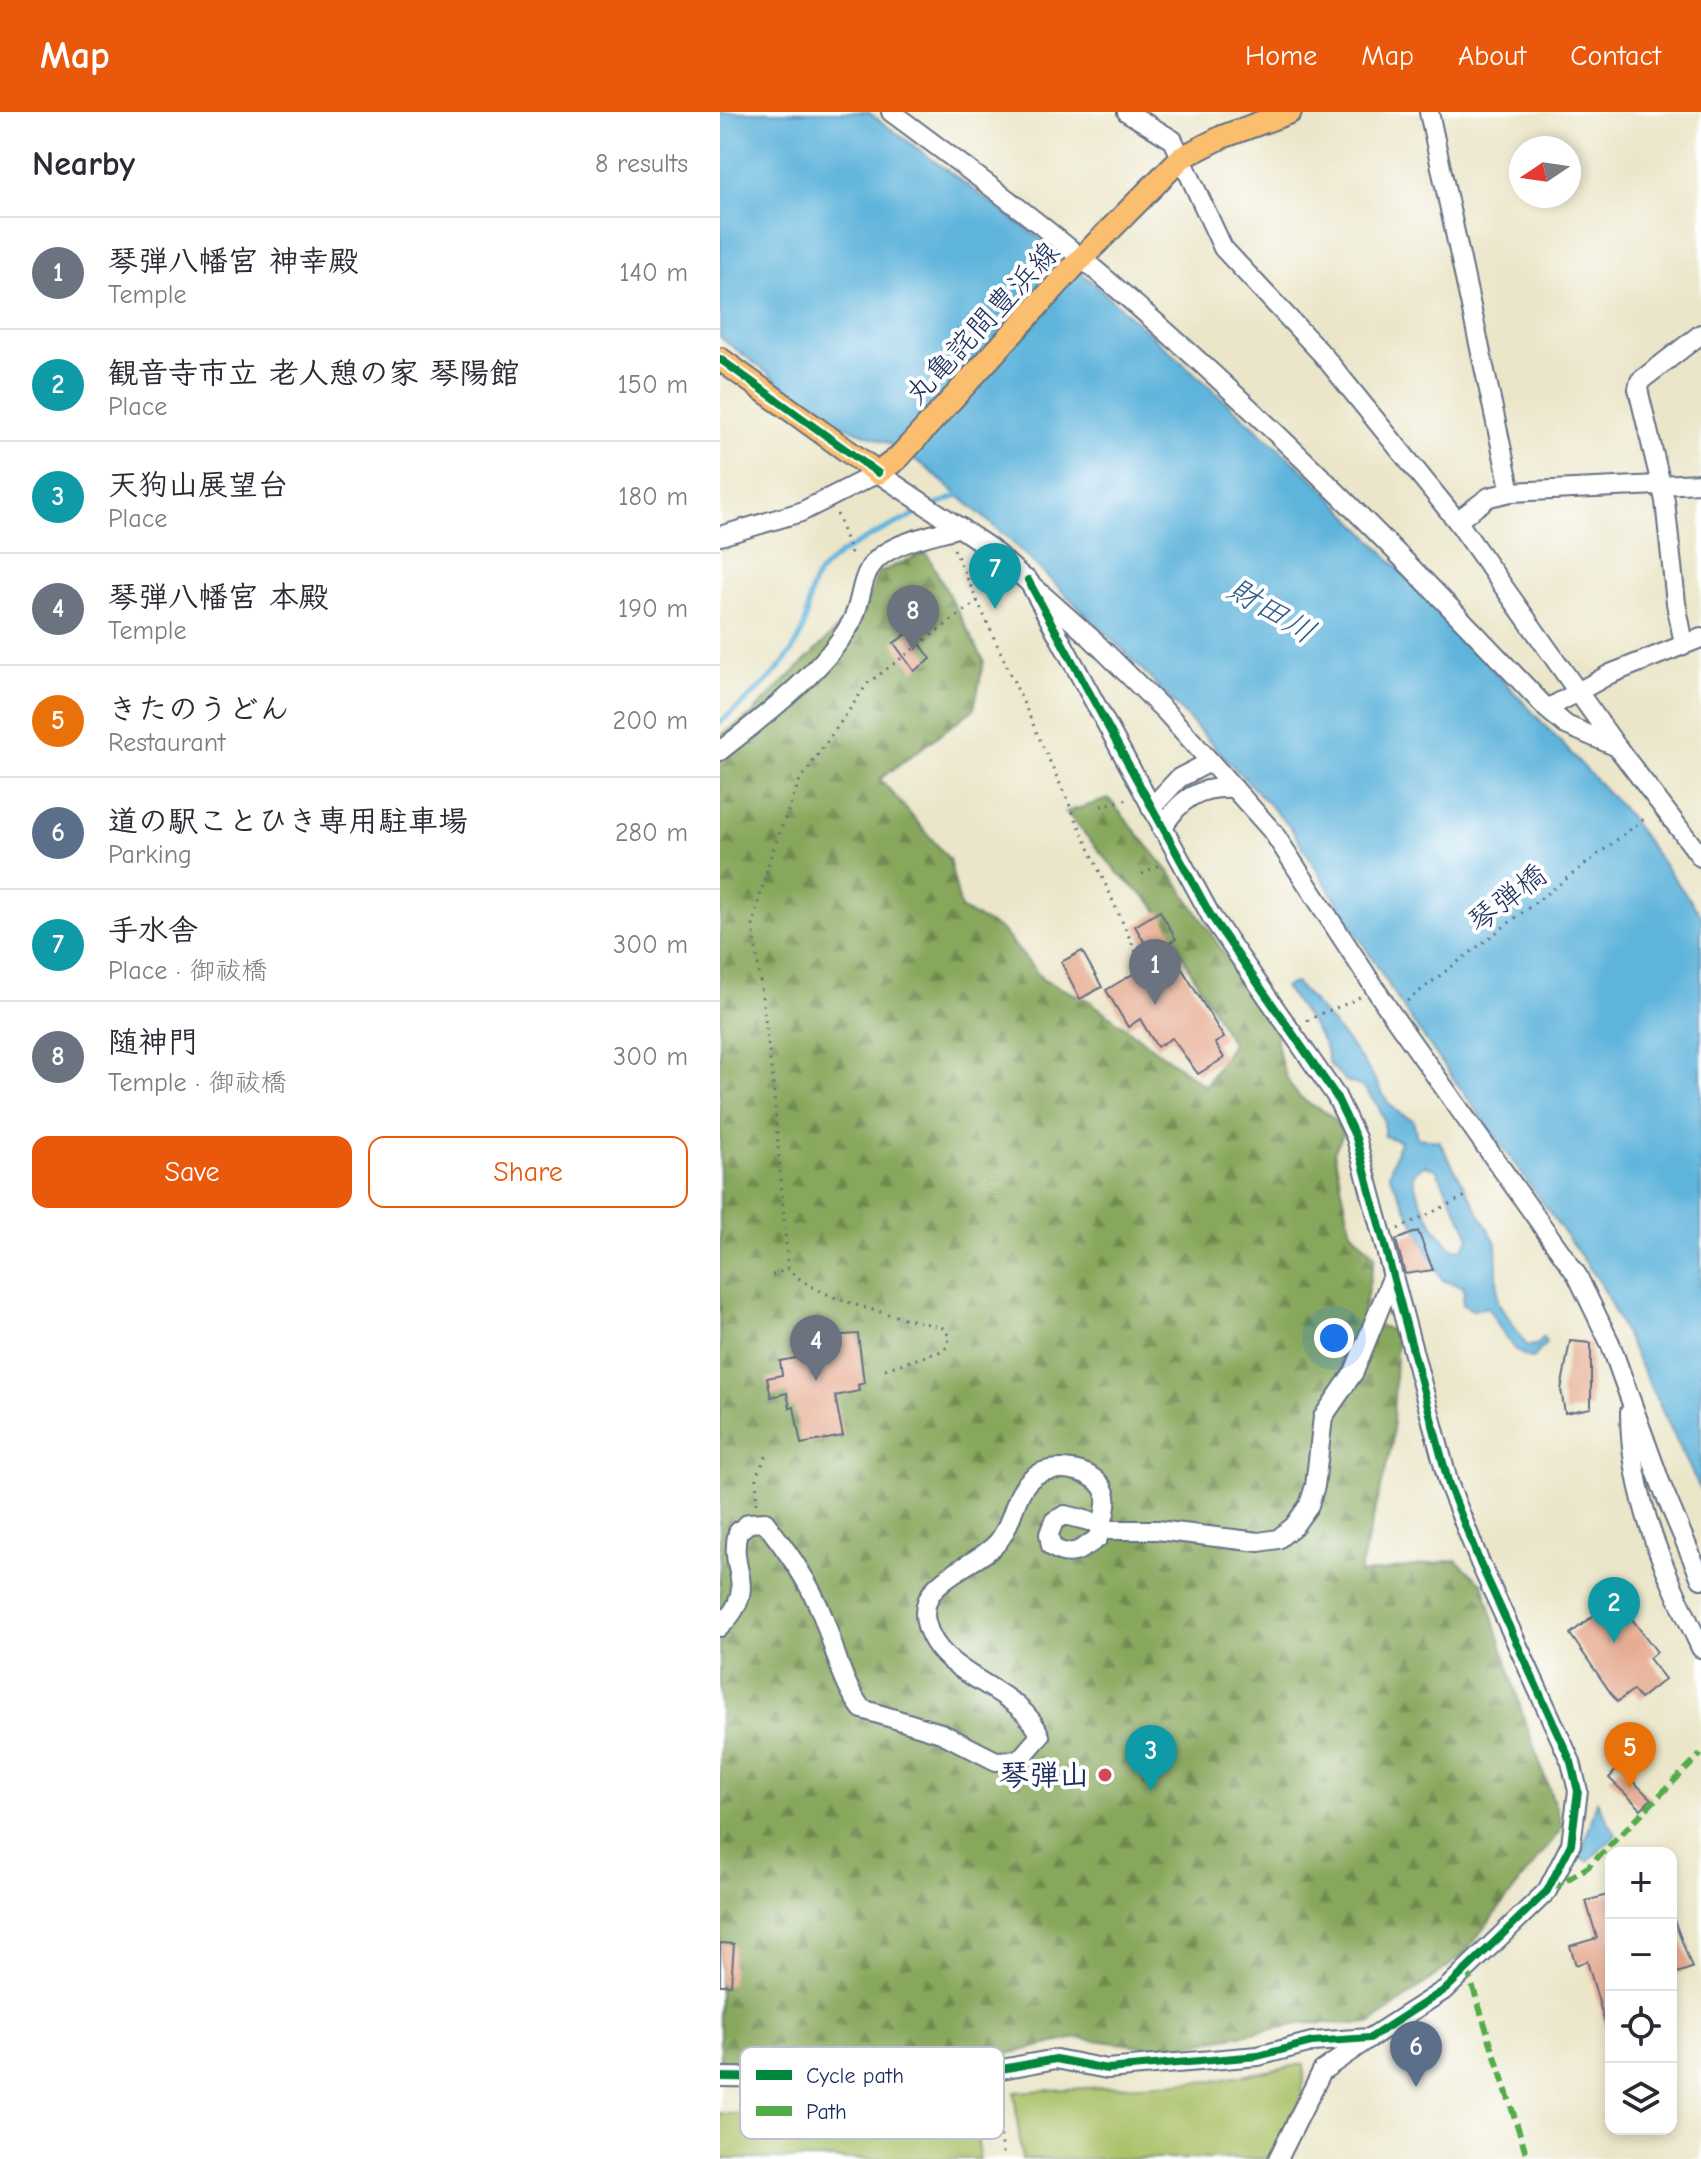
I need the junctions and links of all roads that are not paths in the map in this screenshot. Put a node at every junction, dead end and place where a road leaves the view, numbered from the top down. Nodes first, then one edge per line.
1 (891, 112) edge
2 (1127, 112) edge
3 (1290, 112) edge
4 (1429, 112) edge
5 (1181, 158) junction
6 (1078, 262) junction
7 (1701, 334) edge
8 (720, 359) edge
9 (878, 473) junction
10 (1701, 483) edge
11 (1661, 486) junction
12 (1511, 492) junction
13 (1457, 521) junction
14 (950, 525) junction
15 (720, 536) edge
16 (1028, 580) junction
17 (1692, 641) edge
18 (1577, 689) junction
19 (1547, 709) junction
20 (1617, 747) junction
21 (720, 751) edge
22 (1210, 762) junction
23 (1234, 788) junction
24 (1151, 808) junction
25 (1162, 829) junction
26 (1701, 857) edge
27 (1391, 1280) junction
28 (1630, 1396) junction
29 (1089, 1521) dead end
30 (1109, 1530) dead end
31 (1701, 1579) edge
32 (720, 1627) edge
33 (1701, 1648) edge
34 (1370, 2038) junction
35 (1312, 2042) junction
36 (1004, 2070) edge
37 (1322, 2071) junction
38 (720, 2077) edge
39 (740, 2077) edge
40 (1278, 2159) edge

1 - 6 street
2 - 5 street
3 - 5 main road, 丸亀詫間豊浜線
4 - 12 street
5 - 6 main road, 丸亀詫間豊浜線
5 - 13 street
6 - 9 main road, 丸亀詫間豊浜線
6 - 19 street
7 - 11 street
8 - 9 main road
9 - 14 street
9 - 15 street
10 - 11 street
11 - 12 street
11 - 17 street
12 - 13 street
13 - 18 street
14 - 16 street
14 - 21 street
16 - 22 street
16 - 24 street
17 - 18 street
18 - 19 street
18 - 20 street
19 - 20 street
20 - 26 street
22 - 23 street
22 - 24 street
23 - 25 street
23 - 28 street
24 - 25 street
25 - 27 street
27 - 30 street
27 - 34 street
28 - 31 street
28 - 33 street
29 - 32 street
34 - 35 street
34 - 37 street
35 - 36 street
35 - 37 street
37 - 40 street
38 - 39 street

